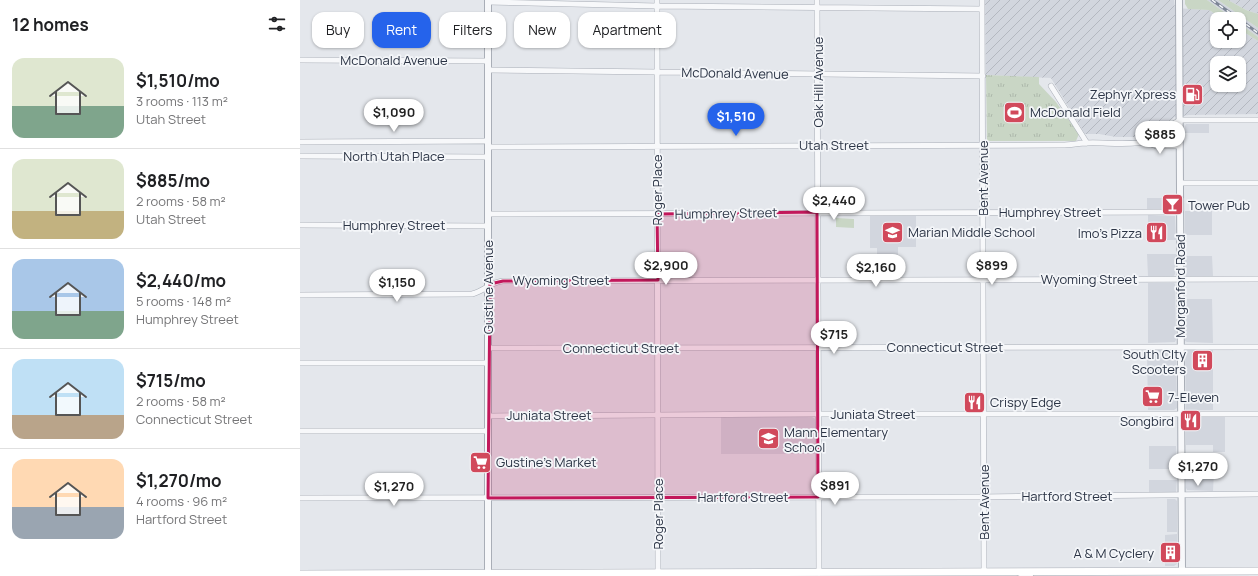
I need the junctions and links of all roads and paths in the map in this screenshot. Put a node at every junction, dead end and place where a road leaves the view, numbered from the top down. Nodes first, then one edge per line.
1 (817, 0) edge
2 (982, 0) edge
3 (1179, 0) edge
4 (488, 1) edge
5 (657, 3) edge
6 (817, 7) junction
7 (982, 9) junction
8 (300, 60) edge
9 (488, 61) junction
10 (488, 70) junction
11 (657, 72) junction
12 (818, 74) junction
13 (983, 76) junction
14 (1051, 86) dead end
15 (1179, 120) junction
16 (1258, 120) edge
17 (300, 142) edge
18 (1146, 142) junction
19 (1087, 143) junction
20 (488, 144) junction
21 (818, 145) junction
22 (983, 145) junction
23 (657, 146) junction
24 (1179, 146) junction
25 (300, 156) edge
26 (488, 157) junction
27 (1180, 183) junction
28 (1258, 183) edge
29 (817, 212) junction
30 (983, 212) junction
31 (1180, 212) junction
32 (488, 214) junction
33 (658, 214) junction
34 (300, 225) edge
35 (488, 226) junction
36 (818, 279) junction
37 (983, 279) junction
38 (1258, 279) edge
39 (658, 280) junction
40 (1180, 280) junction
41 (488, 287) junction
42 (300, 295) edge
43 (818, 346) junction
44 (1180, 346) junction
45 (1258, 346) edge
46 (984, 347) junction
47 (488, 348) junction
48 (658, 348) junction
49 (300, 362) edge
50 (488, 363) junction
51 (818, 414) junction
52 (984, 414) junction
53 (1181, 414) junction
54 (1258, 414) edge
55 (658, 415) junction
56 (488, 416) junction
57 (300, 431) edge
58 (488, 431) junction
59 (1258, 494) edge
60 (1181, 495) junction
61 (658, 497) junction
62 (818, 497) junction
63 (984, 497) junction
64 (300, 498) edge
65 (488, 498) junction
66 (1258, 571) edge
67 (984, 572) junction
68 (1017, 572) junction
69 (1182, 572) junction
70 (488, 573) junction
71 (658, 573) junction
72 (819, 573) junction
73 (300, 574) edge
74 (1046, 574) edge
75 (1063, 574) edge
76 (1030, 576) edge

1 - 6 street, Oak Hill Avenue
2 - 7 street, Bent Avenue
3 - 15 street, Morganford Road
4 - 5 street
4 - 9 street, Gustine Avenue
5 - 6 street
5 - 11 street, Roger Place
6 - 7 street
6 - 12 street, Oak Hill Avenue
7 - 13 street, Bent Avenue
8 - 9 street, McDonald Avenue
9 - 10 street, Gustine Avenue
10 - 11 street, McDonald Avenue
10 - 20 street, Gustine Avenue
11 - 12 street, McDonald Avenue
11 - 23 street, Roger Place
12 - 13 street, McDonald Avenue
12 - 21 street, Oak Hill Avenue
13 - 22 street, Bent Avenue
14 - 19 street
15 - 16 street
15 - 18 street
15 - 24 street, Morganford Road
17 - 20 street, Utah Street
18 - 19 street, Utah Street
18 - 24 street, Utah Street
19 - 22 street, Utah Street
20 - 23 street, Utah Street
20 - 26 street, Gustine Avenue
21 - 22 street, Utah Street
21 - 23 street, Utah Street
21 - 29 street, Oak Hill Avenue
22 - 30 street, Bent Avenue
23 - 33 street, Roger Place
24 - 27 street, Morganford Road
25 - 26 street, North Utah Place
26 - 32 street, Gustine Avenue
27 - 28 street
27 - 31 street, Morganford Road
29 - 30 street, Humphrey Street
29 - 33 street, Humphrey Street
29 - 36 street, Oak Hill Avenue
30 - 31 street, Humphrey Street
30 - 37 street, Bent Avenue
31 - 40 street, Morganford Road
32 - 33 street, Humphrey Street
32 - 35 street, Gustine Avenue
33 - 39 street, Roger Place
34 - 35 street, Humphrey Street
35 - 41 street, Gustine Avenue
36 - 37 street, Wyoming Street
36 - 39 street, Wyoming Street
36 - 43 street, Oak Hill Avenue
37 - 40 street, Wyoming Street
37 - 46 street, Bent Avenue
38 - 40 street, Wyoming Street
39 - 41 street, Wyoming Street
39 - 48 street, Roger Place
40 - 44 street, Morganford Road
41 - 42 street, Wyoming Street
41 - 47 street, Gustine Avenue
43 - 46 street, Connecticut Street
43 - 48 street, Connecticut Street
43 - 51 street, Oak Hill Avenue
44 - 45 street, Connecticut Street
44 - 46 street, Connecticut Street
44 - 53 street, Morganford Road
46 - 52 street, Bent Avenue
47 - 48 street, Connecticut Street
47 - 50 street, Gustine Avenue
48 - 55 street, Roger Place
49 - 50 street
50 - 56 street, Gustine Avenue
51 - 52 street, Juniata Street
51 - 55 street, Juniata Street
51 - 62 street, Oak Hill Avenue
52 - 53 street, Juniata Street
52 - 63 street, Bent Avenue
53 - 54 street, Juniata Street
53 - 60 street, Morganford Road
55 - 56 street, Juniata Street
55 - 61 street, Roger Place
56 - 58 street, Gustine Avenue
57 - 58 street
58 - 65 street, Gustine Avenue
59 - 60 street, Hartford Street
60 - 63 street, Hartford Street
60 - 69 street, Morganford Road
61 - 62 street, Hartford Street
61 - 65 street, Hartford Street
61 - 71 street, Roger Place
62 - 63 street, Hartford Street
62 - 72 street, Oak Hill Avenue
63 - 67 street, Bent Avenue
64 - 65 street, Hartford Street
65 - 70 street, Gustine Avenue
66 - 69 main road
67 - 68 main road
67 - 72 main road
68 - 74 main road
68 - 76 street
69 - 75 main road
70 - 71 main road
70 - 73 main road
71 - 72 main road
74 - 75 main road

